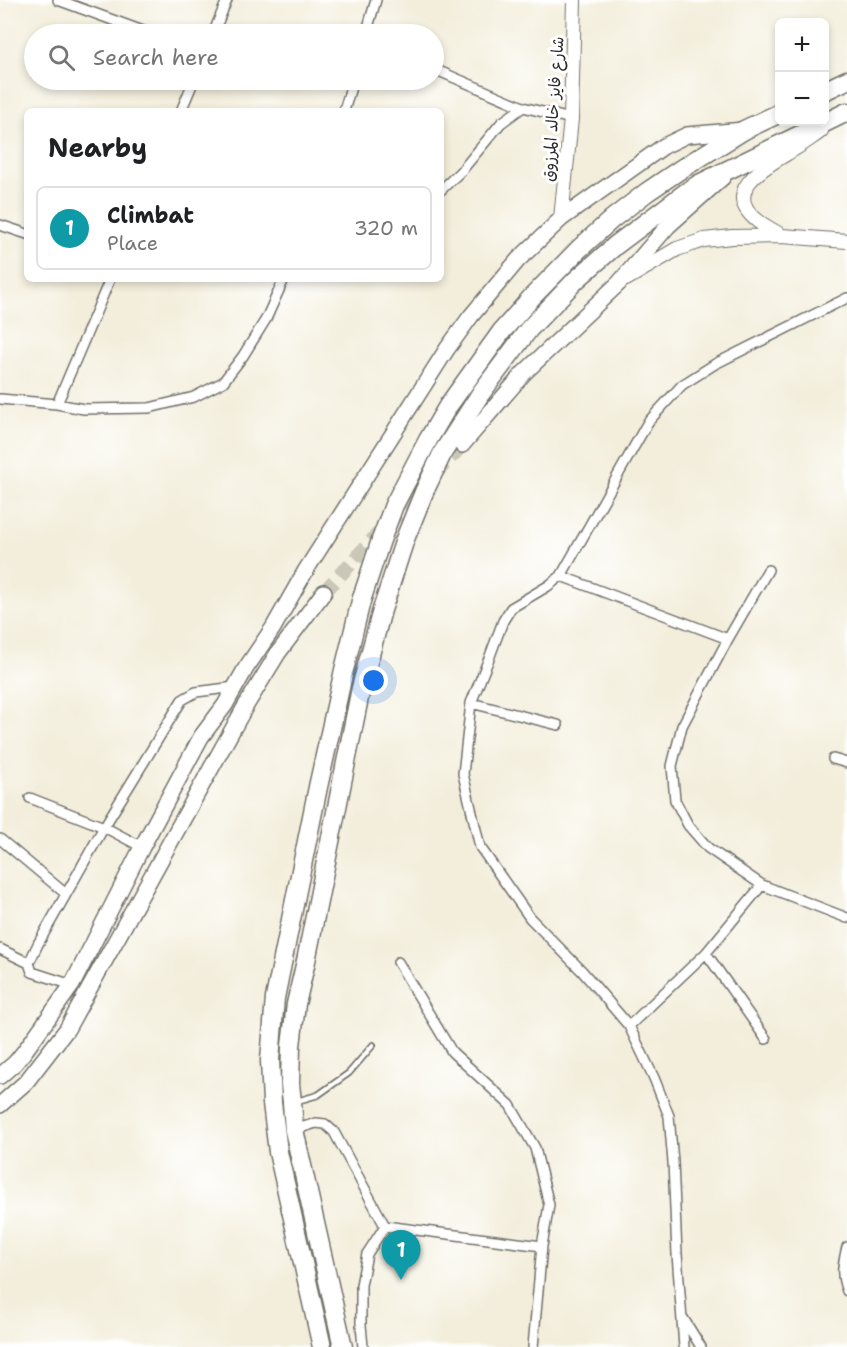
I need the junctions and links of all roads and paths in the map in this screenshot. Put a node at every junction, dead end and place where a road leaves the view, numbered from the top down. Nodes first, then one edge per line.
1 (58, 0) edge
2 (227, 0) edge
3 (376, 0) edge
4 (574, 0) edge
5 (124, 24) edge
6 (217, 24) edge
7 (369, 24) edge
8 (444, 73) edge
9 (847, 80) edge
10 (829, 89) edge
11 (190, 90) edge
12 (350, 90) edge
13 (522, 106) junction
14 (182, 108) edge
15 (345, 108) edge
16 (775, 114) edge
17 (843, 114) edge
18 (572, 119) junction
19 (744, 130) junction
20 (734, 167) junction
21 (444, 187) edge
22 (561, 219) junction
23 (0, 225) edge
24 (24, 233) edge
25 (782, 237) junction
26 (847, 241) edge
27 (109, 282) edge
28 (283, 282) edge
29 (619, 283) junction
30 (847, 298) edge
31 (0, 399) edge
32 (57, 404) junction
33 (462, 445) tunnel mouth
34 (768, 570) dead end
35 (561, 576) junction
36 (324, 592) tunnel mouth
37 (728, 639) junction
38 (236, 687) junction
39 (471, 703) junction
40 (558, 725) dead end
41 (833, 759) dead end
42 (847, 763) edge
43 (30, 798) dead end
44 (104, 827) junction
45 (0, 839) edge
46 (142, 847) junction
47 (762, 885) junction
48 (66, 894) junction
49 (847, 918) edge
50 (0, 949) edge
51 (705, 953) junction
52 (399, 962) dead end
53 (29, 963) junction
54 (72, 985) junction
55 (629, 1026) junction
56 (766, 1039) dead end
57 (373, 1045) dead end
58 (0, 1076) edge
59 (292, 1102) junction
60 (0, 1105) edge
61 (294, 1130) junction
62 (385, 1226) junction
63 (542, 1246) junction
64 (847, 1247) edge
65 (847, 1291) edge
66 (682, 1317) junction
67 (322, 1347) edge
68 (343, 1347) edge
69 (363, 1347) edge
70 (533, 1347) edge
71 (684, 1347) edge
72 (701, 1347) edge

1 - 5 street
2 - 6 street
3 - 7 street
4 - 18 street, شارع فايز خالد المرزوق
8 - 13 street
9 - 10 highway
11 - 14 street
12 - 15 street
13 - 18 street
13 - 21 street
16 - 19 highway
17 - 20 highway
17 - 25 street
18 - 22 street, شارع فايز خالد المرزوق
19 - 22 main road
19 - 67 highway
20 - 29 main road
20 - 59 highway
22 - 38 main road
23 - 24 street
25 - 26 street
25 - 29 street
27 - 32 street
28 - 32 street
29 - 33 main road
30 - 35 street
31 - 32 street
34 - 37 street
35 - 37 street
35 - 39 street
36 - 60 main road
37 - 47 street
38 - 44 street
38 - 46 main road
39 - 40 street
39 - 55 street
41 - 42 street
43 - 44 street
44 - 46 street
44 - 48 street
45 - 48 street
46 - 54 main road
47 - 49 street
47 - 51 street
48 - 53 street
50 - 53 street
51 - 55 street
51 - 56 street
52 - 63 street
53 - 54 street
54 - 58 main road
55 - 66 street
57 - 59 lane
59 - 61 highway
61 - 62 street
61 - 68 highway
62 - 63 street
62 - 69 street
63 - 70 street
64 - 65 street
66 - 71 street
66 - 72 street

